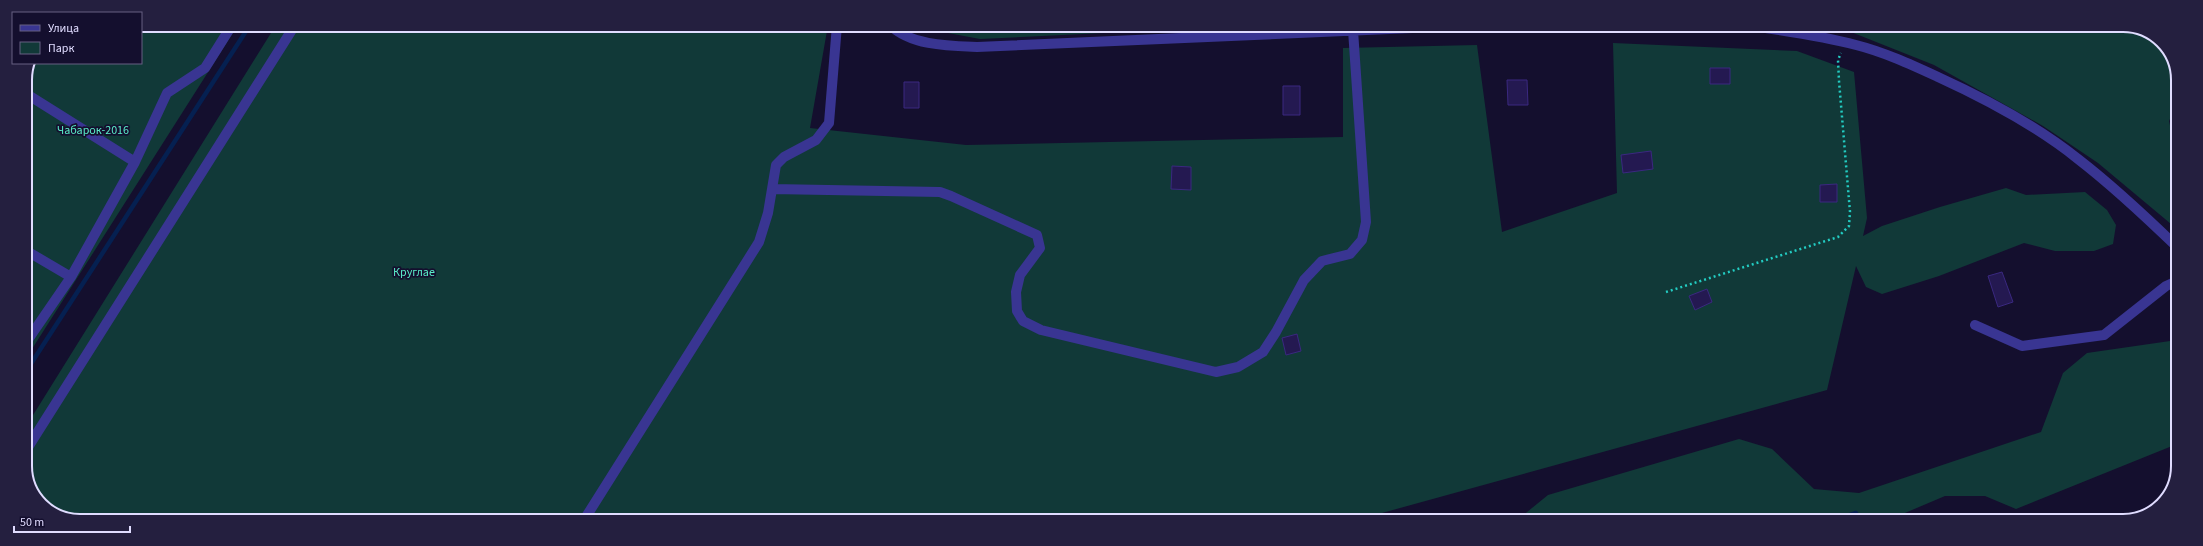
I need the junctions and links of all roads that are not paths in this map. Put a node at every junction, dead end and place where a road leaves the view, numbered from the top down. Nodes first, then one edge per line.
1 (228, 32) edge
2 (291, 32) edge
3 (836, 32) edge
4 (902, 32) edge
5 (1309, 32) edge
6 (1353, 32) edge
7 (1785, 32) edge
8 (32, 97) edge
9 (135, 162) junction
10 (772, 188) junction
11 (2171, 241) edge
12 (32, 254) edge
13 (71, 277) junction
14 (2171, 284) edge
15 (1975, 325) dead end
16 (32, 334) edge
17 (32, 441) edge
18 (588, 514) edge

1 - 9 street
2 - 17 street
3 - 10 street
4 - 5 street
6 - 10 street
7 - 11 street
8 - 9 street
9 - 13 street
10 - 18 street
12 - 13 street
13 - 16 street
14 - 15 street

